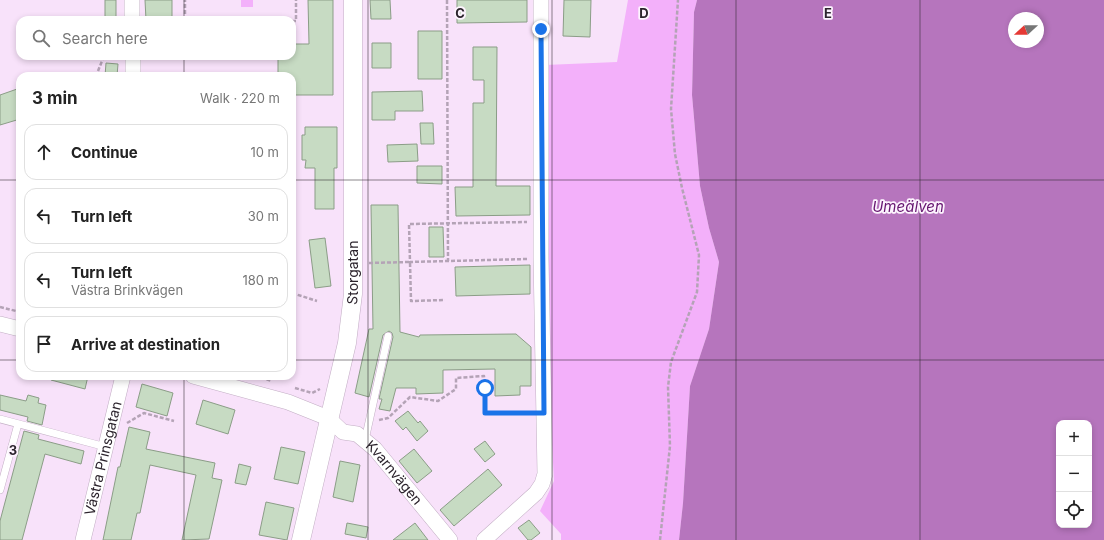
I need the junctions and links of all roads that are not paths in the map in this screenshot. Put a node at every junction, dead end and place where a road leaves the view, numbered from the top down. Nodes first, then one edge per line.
1 (132, 0) edge
2 (353, 0) edge
3 (541, 0) edge
4 (132, 16) edge
5 (133, 60) edge
6 (133, 72) edge
7 (0, 324) edge
8 (16, 328) edge
9 (388, 336) dead end
10 (122, 380) edge
11 (219, 380) edge
12 (328, 418) junction
13 (0, 419) edge
14 (18, 424) junction
15 (365, 440) junction
16 (106, 446) junction
17 (0, 490) edge
18 (83, 540) edge
19 (301, 540) edge
20 (450, 540) edge
21 (484, 540) edge

1 - 4 street
2 - 12 street, Storgatan
3 - 21 street
5 - 6 street
7 - 8 street
9 - 15 lane
10 - 16 street, Västra Prinsgatan
11 - 12 street
12 - 15 street, Kvarnvägen
12 - 19 street, Storgatan
13 - 14 lane
14 - 16 lane
14 - 17 lane
15 - 20 street, Kvarnvägen
16 - 18 street, Västra Prinsgatan

